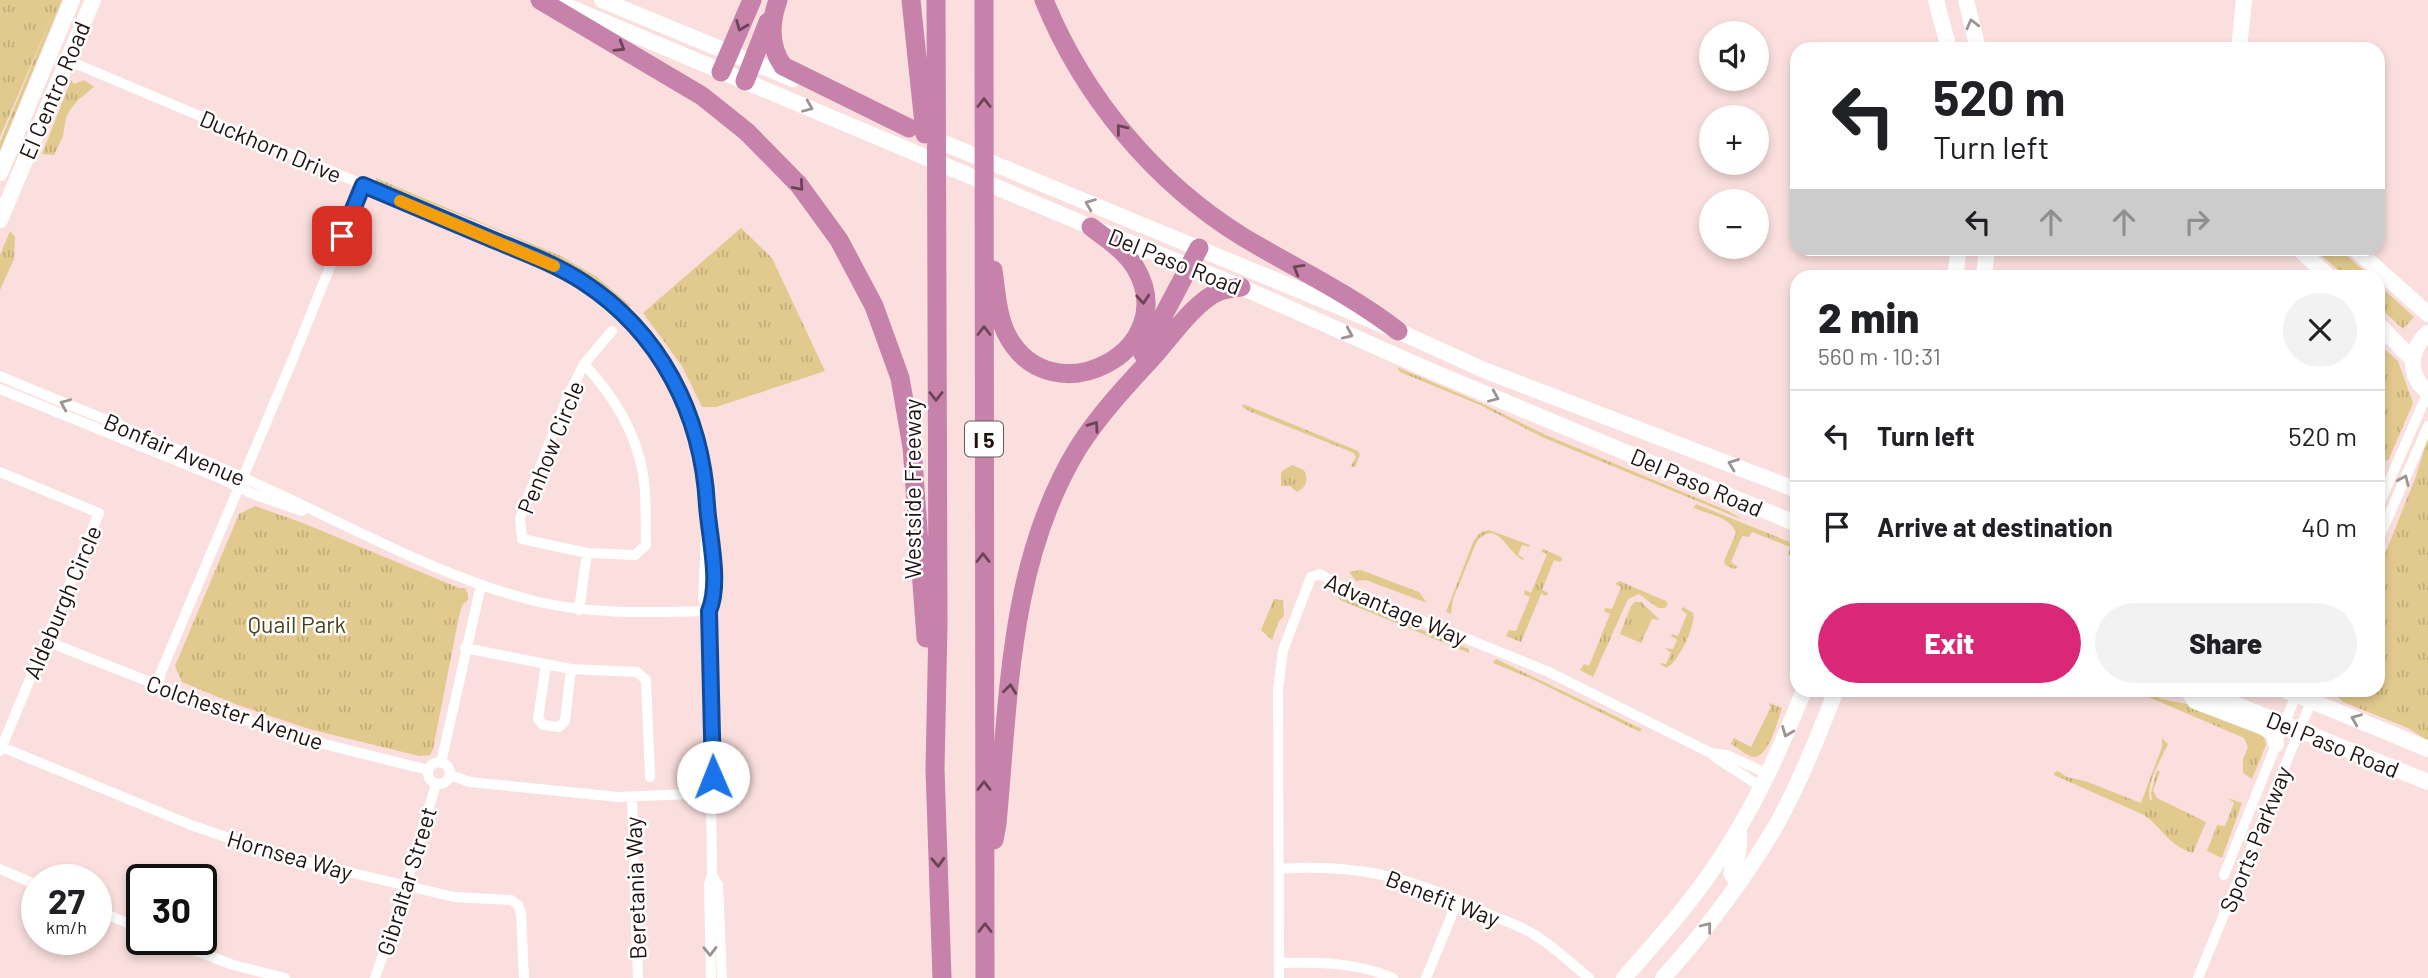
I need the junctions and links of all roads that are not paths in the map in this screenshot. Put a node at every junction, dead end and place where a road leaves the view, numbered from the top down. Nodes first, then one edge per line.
1 (72, 0) edge
2 (78, 0) edge
3 (93, 0) edge
4 (540, 0) edge
5 (552, 0) edge
6 (602, 0) edge
7 (751, 0) edge
8 (911, 0) edge
9 (936, 0) edge
10 (984, 0) edge
11 (1044, 0) edge
12 (1936, 0) edge
13 (1966, 0) edge
14 (2244, 0) edge
15 (777, 3) edge
16 (1947, 42) edge
17 (1976, 42) edge
18 (2240, 42) edge
19 (731, 53) junction
20 (66, 60) junction
21 (753, 62) junction
22 (721, 72) junction
23 (745, 81) junction
24 (909, 128) junction
25 (0, 173) edge
26 (363, 185) junction
27 (984, 205) junction
28 (0, 220) edge
29 (1091, 227) junction
30 (935, 229) junction
31 (1199, 248) junction
32 (2307, 256) edge
33 (2363, 256) edge
34 (1190, 266) junction
35 (2322, 270) edge
36 (2379, 270) edge
37 (2385, 276) edge
38 (1241, 287) junction
39 (2428, 314) edge
40 (612, 331) dead end
41 (1398, 331) junction
42 (2385, 331) edge
43 (2428, 333) edge
44 (2412, 359) junction
45 (584, 364) junction
46 (0, 376) edge
47 (0, 389) edge
48 (2428, 392) edge
49 (1116, 397) junction
50 (2428, 426) edge
51 (0, 472) edge
52 (240, 482) junction
53 (1790, 486) edge
54 (2385, 491) edge
55 (1790, 521) edge
56 (2385, 524) edge
57 (587, 553) junction
58 (481, 585) junction
59 (579, 610) junction
60 (709, 611) junction
61 (46, 641) junction
62 (466, 648) junction
63 (546, 665) junction
64 (571, 669) junction
65 (158, 686) junction
66 (1801, 697) edge
67 (1833, 697) edge
68 (2192, 697) edge
69 (2217, 697) edge
70 (2300, 697) edge
71 (2300, 697) edge
72 (2310, 697) edge
73 (2292, 727) junction
74 (2276, 744) junction
75 (1, 749) edge
76 (2428, 749) edge
77 (442, 763) junction
78 (935, 769) junction
79 (428, 770) junction
80 (450, 775) junction
81 (650, 777) dead end
82 (1765, 782) junction
83 (2428, 782) edge
84 (436, 784) junction
85 (713, 793) junction
86 (632, 797) junction
87 (1739, 829) junction
88 (0, 869) edge
89 (1279, 869) junction
90 (2224, 874) dead end
91 (712, 875) junction
92 (21, 878) edge
93 (985, 878) junction
94 (1739, 883) junction
95 (406, 886) junction
96 (1458, 900) junction
97 (207, 955) edge
98 (1279, 963) junction
99 (285, 978) edge
100 (375, 978) edge
101 (524, 978) edge
102 (638, 978) edge
103 (711, 978) edge
104 (722, 978) edge
105 (942, 978) edge
106 (985, 978) edge
107 (1279, 978) edge
108 (1394, 978) edge
109 (1426, 978) edge
110 (1589, 978) edge
111 (1624, 978) edge
112 (1663, 978) edge
113 (2198, 978) edge

1 - 25 main road, El Centro Road
2 - 20 main road
3 - 20 main road, El Centro Road
4 -> 78 highway
5 - 22 main road, Del Paso Road
6 - 19 main road, Del Paso Road
7 -> 19 highway
8 - 30 highway
9 - 30 highway, Westside Freeway / I 5
27 -> 10 highway, I 5
41 -> 11 highway
12 - 16 main road
17 -> 13 main road
14 - 18 main road
15 - 21 highway
15 - 24 highway
19 - 21 main road, Del Paso Road
19 - 22 highway
20 - 26 street, Duckhorn Drive
20 - 28 main road, El Centro Road
21 - 23 highway
21 - 24 main road, Del Paso Road
22 - 23 main road, Del Paso Road
23 -> 29 main road, Del Paso Road
31 -> 24 main road, Del Paso Road
26 - 52 street
26 - 60 street, Duckhorn Drive
29 -> 27 highway
93 -> 27 highway, I 5
29 - 34 main road, Del Paso Road
30 -> 78 highway, Westside Freeway / I 5
31 - 34 highway
31 - 41 main road, Del Paso Road
32 - 35 main road
33 - 36 main road
34 - 38 main road, Del Paso Road
34 - 49 highway
37 - 39 main road
38 - 49 highway
38 -> 55 main road, Del Paso Road
40 - 45 street, Penhow Circle
53 -> 41 main road, Del Paso Road
42 - 44 main road
43 - 44 main road
44 - 48 main road
45 - 57 street, Penhow Circle
45 - 57 street, Penhow Circle
52 -> 46 street, Bonfair Avenue
47 - 52 street, Bonfair Avenue
48 - 54 street
93 -> 49 highway
56 -> 50 street
51 - 61 street, Aldeburgh Circle
52 - 58 street, Bonfair Avenue
52 - 65 street
57 - 59 street
58 - 59 street, Bonfair Avenue
58 - 62 street
59 - 60 street, Bonfair Avenue
60 - 85 street
61 - 65 street, Colchester Avenue
61 - 75 street, Aldeburgh Circle
62 - 63 street
62 - 77 street
63 - 64 street
63 - 64 street
64 - 81 street
65 - 79 street, Colchester Avenue
66 -> 82 main road
67 - 94 main road
68 - 74 main road
69 - 73 main road, Del Paso Road
70 - 73 street
71 - 73 street, Sports Parkway
76 -> 72 main road, Del Paso Road
73 - 74 street
73 - 83 main road, Del Paso Road
73 - 113 street, Sports Parkway
74 - 90 street
75 - 95 street, Hornsea Way
77 - 79 street
77 - 80 street
78 -> 105 highway, Westside Freeway / I 5
79 - 84 street
80 - 84 street
80 - 86 street
82 - 87 main road
82 - 89 street, Advantage Way
84 - 95 street, Gibraltar Street
85 - 86 street
85 - 91 street
86 - 102 street, Beretania Way
87 - 94 main road
87 - 111 main road
88 - 92 street
89 - 96 street, Benefit Way
89 - 98 street
91 -> 103 street
91 - 104 street
106 -> 93 highway, I 5
112 -> 94 main road
95 - 100 street, Gibraltar Street
95 - 101 street, Hornsea Way
96 - 109 street
96 - 110 street, Benefit Way
97 - 99 street
98 - 107 street
98 - 108 street

